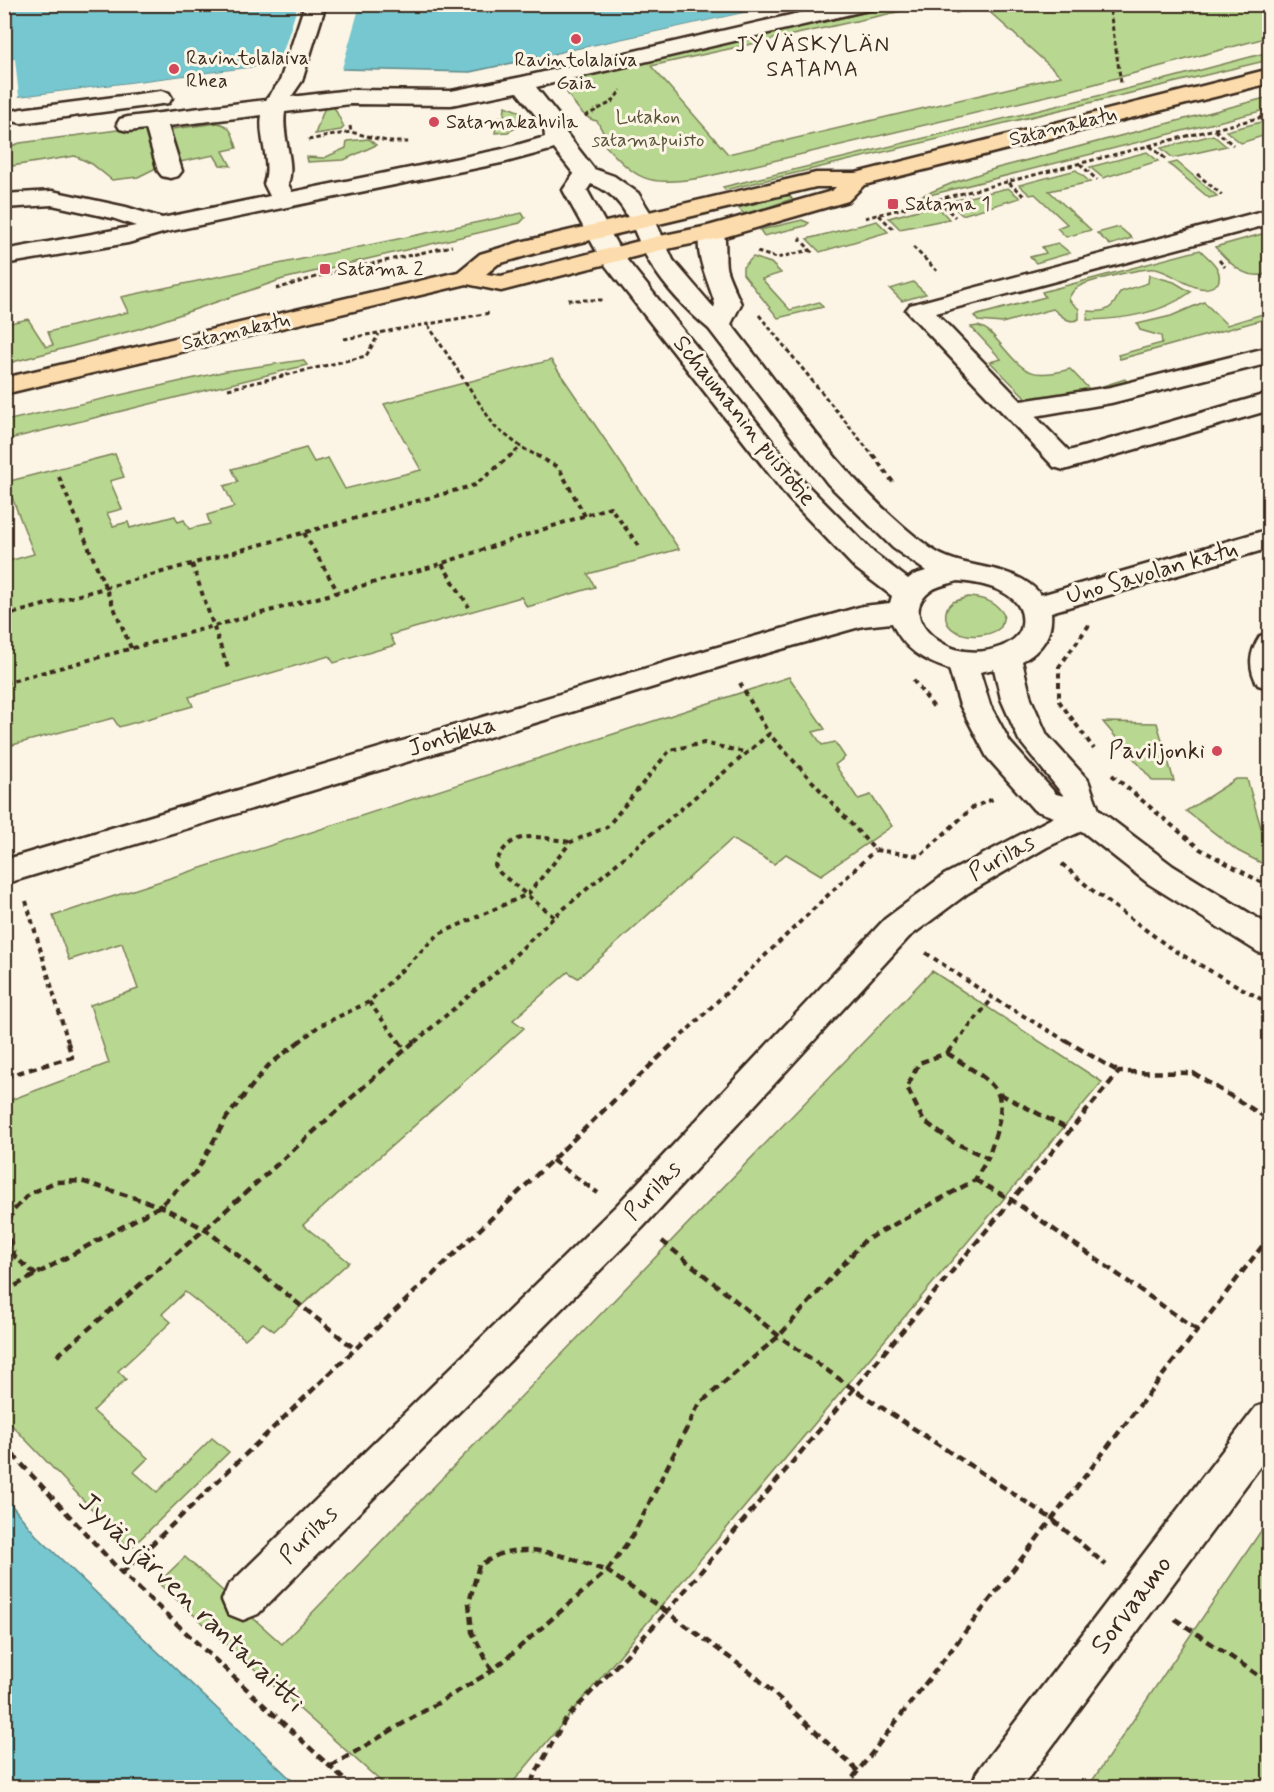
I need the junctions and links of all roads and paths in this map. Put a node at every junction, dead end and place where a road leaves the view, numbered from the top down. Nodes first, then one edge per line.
1 (316, 4) edge
2 (868, 4) edge
3 (1005, 4) edge
4 (1109, 4) edge
5 (955, 12) dead end
6 (1269, 76) edge
7 (1121, 83) dead end
8 (522, 84) junction
9 (185, 94) dead end
10 (271, 94) junction
11 (350, 97) junction
12 (1269, 115) edge
13 (21, 116) dead end
14 (155, 120) junction
15 (128, 123) dead end
16 (1215, 129) junction
17 (351, 132) junction
18 (560, 140) junction
19 (420, 142) dead end
20 (276, 145) junction
21 (1233, 145) dead end
22 (1150, 146) junction
23 (1166, 159) dead end
24 (1079, 164) junction
25 (170, 171) dead end
26 (16, 174) dead end
27 (586, 174) junction
28 (1197, 174) dead end
29 (856, 180) junction
30 (1097, 180) dead end
31 (1009, 182) junction
32 (1222, 195) dead end
33 (1025, 197) dead end
34 (12, 200) edge
35 (284, 200) junction
36 (938, 200) junction
37 (879, 215) junction
38 (1269, 216) edge
39 (956, 217) dead end
40 (643, 220) junction
41 (856, 220) dead end
42 (161, 226) junction
43 (894, 230) dead end
44 (597, 232) junction
45 (712, 233) junction
46 (805, 233) dead end
47 (655, 244) junction
48 (913, 247) dead end
49 (750, 250) dead end
50 (810, 250) junction
51 (814, 254) dead end
52 (4, 256) edge
53 (611, 256) junction
54 (937, 271) dead end
55 (467, 277) junction
56 (639, 292) junction
57 (565, 300) dead end
58 (755, 310) dead end
59 (496, 312) dead end
60 (718, 324) junction
61 (428, 325) junction
62 (379, 334) junction
63 (344, 339) dead end
64 (1269, 355) edge
65 (4, 386) edge
66 (228, 389) dead end
67 (1269, 400) edge
68 (1014, 410) junction
69 (521, 447) junction
70 (59, 477) dead end
71 (897, 487) dead end
72 (585, 516) junction
73 (304, 533) junction
74 (1269, 538) edge
75 (639, 546) dead end
76 (192, 564) junction
77 (442, 564) junction
78 (958, 572) junction
79 (104, 588) junction
80 (338, 592) junction
81 (1080, 595) junction
82 (905, 603) junction
83 (469, 607) dead end
84 (1033, 607) junction
85 (4, 616) edge
86 (213, 626) junction
87 (1269, 643) edge
88 (131, 648) junction
89 (725, 655) junction
90 (1006, 657) junction
91 (962, 661) junction
92 (230, 671) dead end
93 (1269, 678) edge
94 (4, 683) edge
95 (769, 734) junction
96 (748, 753) junction
97 (1100, 757) dead end
98 (1106, 767) dead end
99 (997, 797) dead end
100 (1085, 816) junction
101 (571, 842) junction
102 (875, 850) junction
103 (11, 870) edge
104 (1269, 887) edge
105 (528, 894) junction
106 (554, 917) junction
107 (1269, 943) edge
108 (921, 949) dead end
109 (993, 998) junction
110 (369, 1002) junction
111 (405, 1050) junction
112 (947, 1053) junction
113 (1119, 1072) junction
114 (4, 1077) edge
115 (1000, 1094) junction
116 (1269, 1120) edge
117 (1070, 1130) junction
118 (988, 1158) junction
119 (552, 1160) junction
120 (975, 1180) junction
121 (1012, 1200) junction
122 (159, 1206) junction
123 (630, 1216) junction
124 (205, 1229) junction
125 (1269, 1236) edge
126 (36, 1275) junction
127 (4, 1292) edge
128 (1197, 1330) junction
129 (779, 1336) junction
130 (355, 1349) junction
131 (57, 1356) dead end
132 (852, 1388) junction
133 (1269, 1420) edge
134 (4, 1445) edge
135 (1052, 1519) junction
136 (608, 1571) junction
137 (122, 1574) junction
138 (243, 1600) dead end
139 (667, 1611) junction
140 (492, 1671) junction
141 (331, 1766) junction
142 (858, 1771) junction
143 (353, 1788) edge
144 (531, 1788) edge
145 (845, 1788) edge
146 (993, 1788) edge

1 - 10 street
2 - 8 street
3 - 5 path
4 - 7 path
6 - 29 main road, Satamakatu
8 - 11 street
8 - 18 street
9 - 13 street
10 - 11 street
10 - 14 street
10 - 20 street
11 - 17 path
12 - 16 path
14 - 15 street
14 - 25 street
16 - 21 path
16 - 22 path
17 - 19 path
17 - 20 path
18 - 27 street
18 - 35 street
20 - 35 street
22 - 23 path
22 - 24 path
24 - 30 path
24 - 31 path
26 - 34 street
27 - 40 street, Schaumanin puistotie
27 - 44 street, Schaumanin puistotie
28 - 32 path
29 - 40 main road, Satamakatu
29 - 45 main road, Satamakatu
31 - 33 path
31 - 36 path
34 - 42 street
35 - 42 street
36 - 37 path
36 - 39 path
37 - 41 path
37 - 43 path
38 - 68 street
40 - 44 main road, Satamakatu
40 - 47 street, Schaumanin puistotie
42 - 52 street
44 - 53 street, Schaumanin puistotie
44 - 55 main road, Satamakatu
45 - 47 main road, Satamakatu
45 - 60 street, Schaumanin puistotie
46 - 50 path
47 - 53 main road, Satamakatu
47 - 60 street, Schaumanin puistotie
48 - 54 path
49 - 50 path
50 - 51 path
53 - 55 main road, Satamakatu
53 - 56 street, Schaumanin puistotie
55 - 65 main road, Satamakatu
56 - 57 path
56 - 82 street, Schaumanin puistotie
58 - 71 path
59 - 61 path
60 - 78 street, Schaumanin puistotie
61 - 62 path
61 - 69 path
62 - 63 path
62 - 66 path
64 - 68 street
67 - 68 street
69 - 72 path
69 - 73 path
70 - 79 path
72 - 75 path
72 - 77 path
73 - 76 path
73 - 80 path
74 - 81 street, Uno Savolan katu
76 - 79 path
76 - 86 path
77 - 80 path
77 - 83 path
78 - 82 street
78 - 84 street
79 - 85 path
79 - 88 path
80 - 86 path
81 - 84 street, Uno Savolan katu
81 - 97 path
82 - 89 street, Jontikka
82 - 91 street
84 - 90 street
86 - 88 path
86 - 92 path
87 - 93 street
88 - 94 path
89 - 95 path
89 - 103 street, Jontikka
90 - 91 street
90 - 100 street
91 - 100 street
95 - 96 path
95 - 102 path
96 - 101 path
96 - 106 path
98 - 104 path
99 - 102 path
100 - 107 street
100 - 123 street, Purilas
101 - 105 path
101 - 105 path
102 - 119 path
103 - 114 path
105 - 106 path
105 - 110 path
106 - 111 path
108 - 109 path
109 - 112 path
109 - 113 path
110 - 111 path
110 - 122 path
111 - 124 path
112 - 115 path
112 - 118 path
113 - 116 path
113 - 117 path
115 - 117 path
115 - 118 path
117 - 121 path
118 - 120 path
119 - 123 path
119 - 130 path
120 - 121 path
120 - 129 path
121 - 128 path
121 - 132 path
122 - 124 path
122 - 126 path
122 - 126 path
123 - 129 path
123 - 138 street, Purilas
124 - 130 path
124 - 131 path
125 - 128 path
126 - 127 path
128 - 135 path
129 - 132 path
129 - 136 path
130 - 137 path
132 - 135 path
132 - 139 path
133 - 146 street, Sorvaamo
134 - 137 path, Jyväsjärven rantaraitti
135 - 142 path
136 - 139 path
136 - 140 path
136 - 140 path
137 - 141 path, Jyväsjärven rantaraitti
139 - 142 path
139 - 144 path
140 - 141 path
141 - 143 path, Jyväsjärven rantaraitti
142 - 145 path

